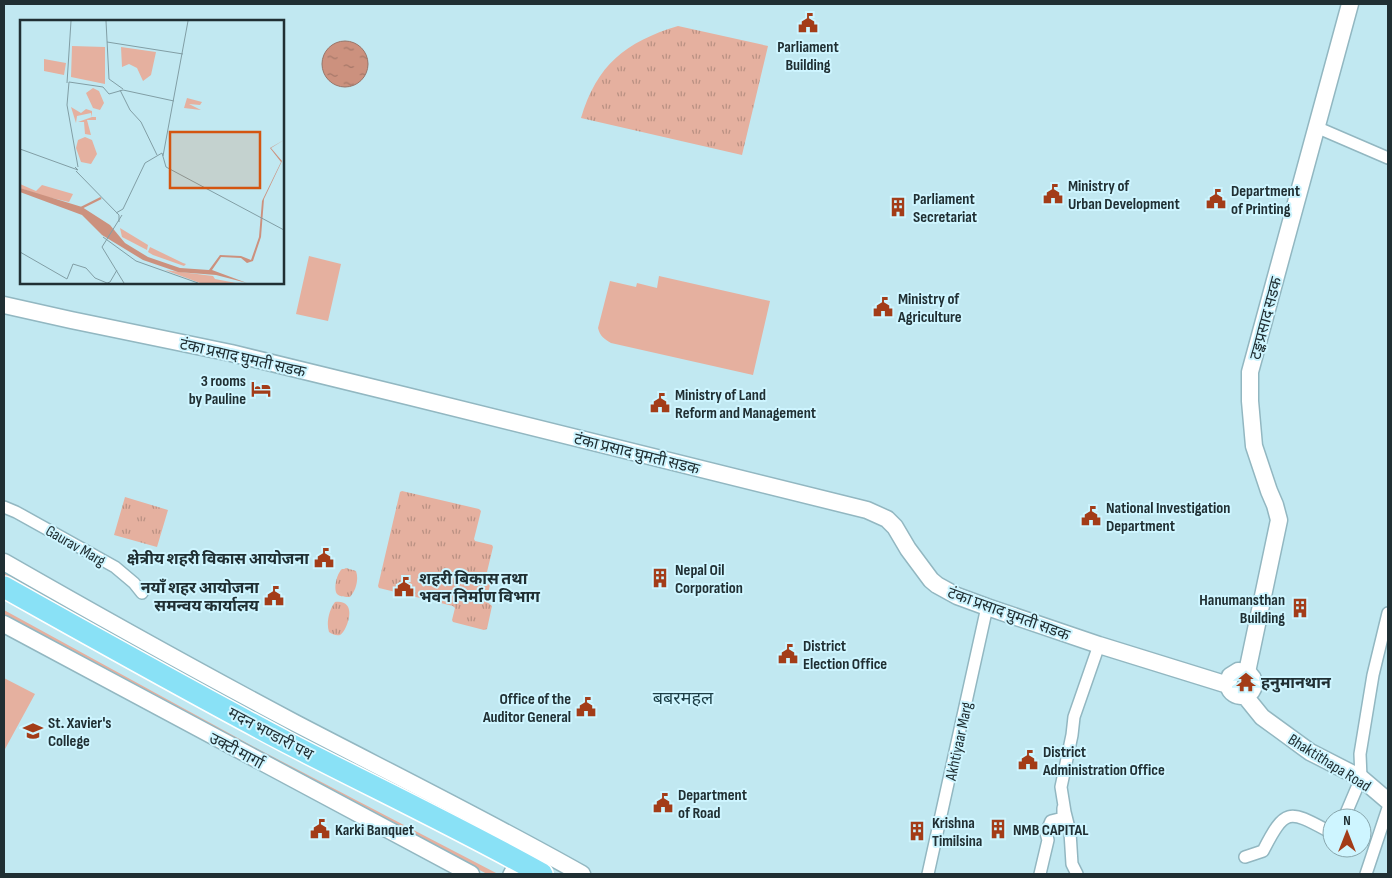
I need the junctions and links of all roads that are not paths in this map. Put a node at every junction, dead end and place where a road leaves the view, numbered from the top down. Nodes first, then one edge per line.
1 (1350, 4) edge
2 (1316, 126) junction
3 (1388, 158) edge
4 (4, 305) edge
5 (4, 507) edge
6 (4, 562) edge
7 (4, 587) edge
8 (142, 593) dead end
9 (4, 603) edge
10 (987, 607) junction
11 (1388, 613) edge
12 (4, 624) edge
13 (1099, 645) junction
14 (1247, 672) junction
15 (1228, 685) junction
16 (1245, 696) junction
17 (1361, 778) junction
18 (1063, 798) junction
19 (1388, 801) edge
20 (1348, 808) edge
21 (1388, 808) edge
22 (1322, 827) edge
23 (1245, 857) dead end
24 (514, 865) edge
25 (471, 874) edge
26 (542, 874) edge
27 (582, 874) edge
28 (928, 874) edge
29 (1040, 874) edge
30 (1077, 874) edge
31 (1366, 874) edge

1 - 2 street, टङ्कप्रसाद सडक
2 - 3 street
2 - 14 street, टङ्कप्रसाद सडक
4 - 10 street, टंका प्रसाद घुमती सडक
5 - 8 street, Gaurav Marg
6 - 24 street
7 - 24 highway, मदन भण्डारी पथ
9 - 24 highway, मदन भण्डारी पथ
10 - 13 street, टंका प्रसाद घुमती सडक
10 - 28 street, Akhtiyaar Marg
11 - 17 street
12 - 25 street, उक्टी मार्गा
13 - 15 street, टंका प्रसाद घुमती सडक
13 - 18 street
14 - 15 street
14 - 16 street
15 - 16 street, Bhaktithapa Road
16 - 17 street, Bhaktithapa Road
17 - 19 street, Bhaktithapa Road
17 - 20 street
18 - 29 street
18 - 30 street
21 - 31 street
22 - 23 street
24 - 26 highway, मदन भण्डारी पथ
24 - 27 street

